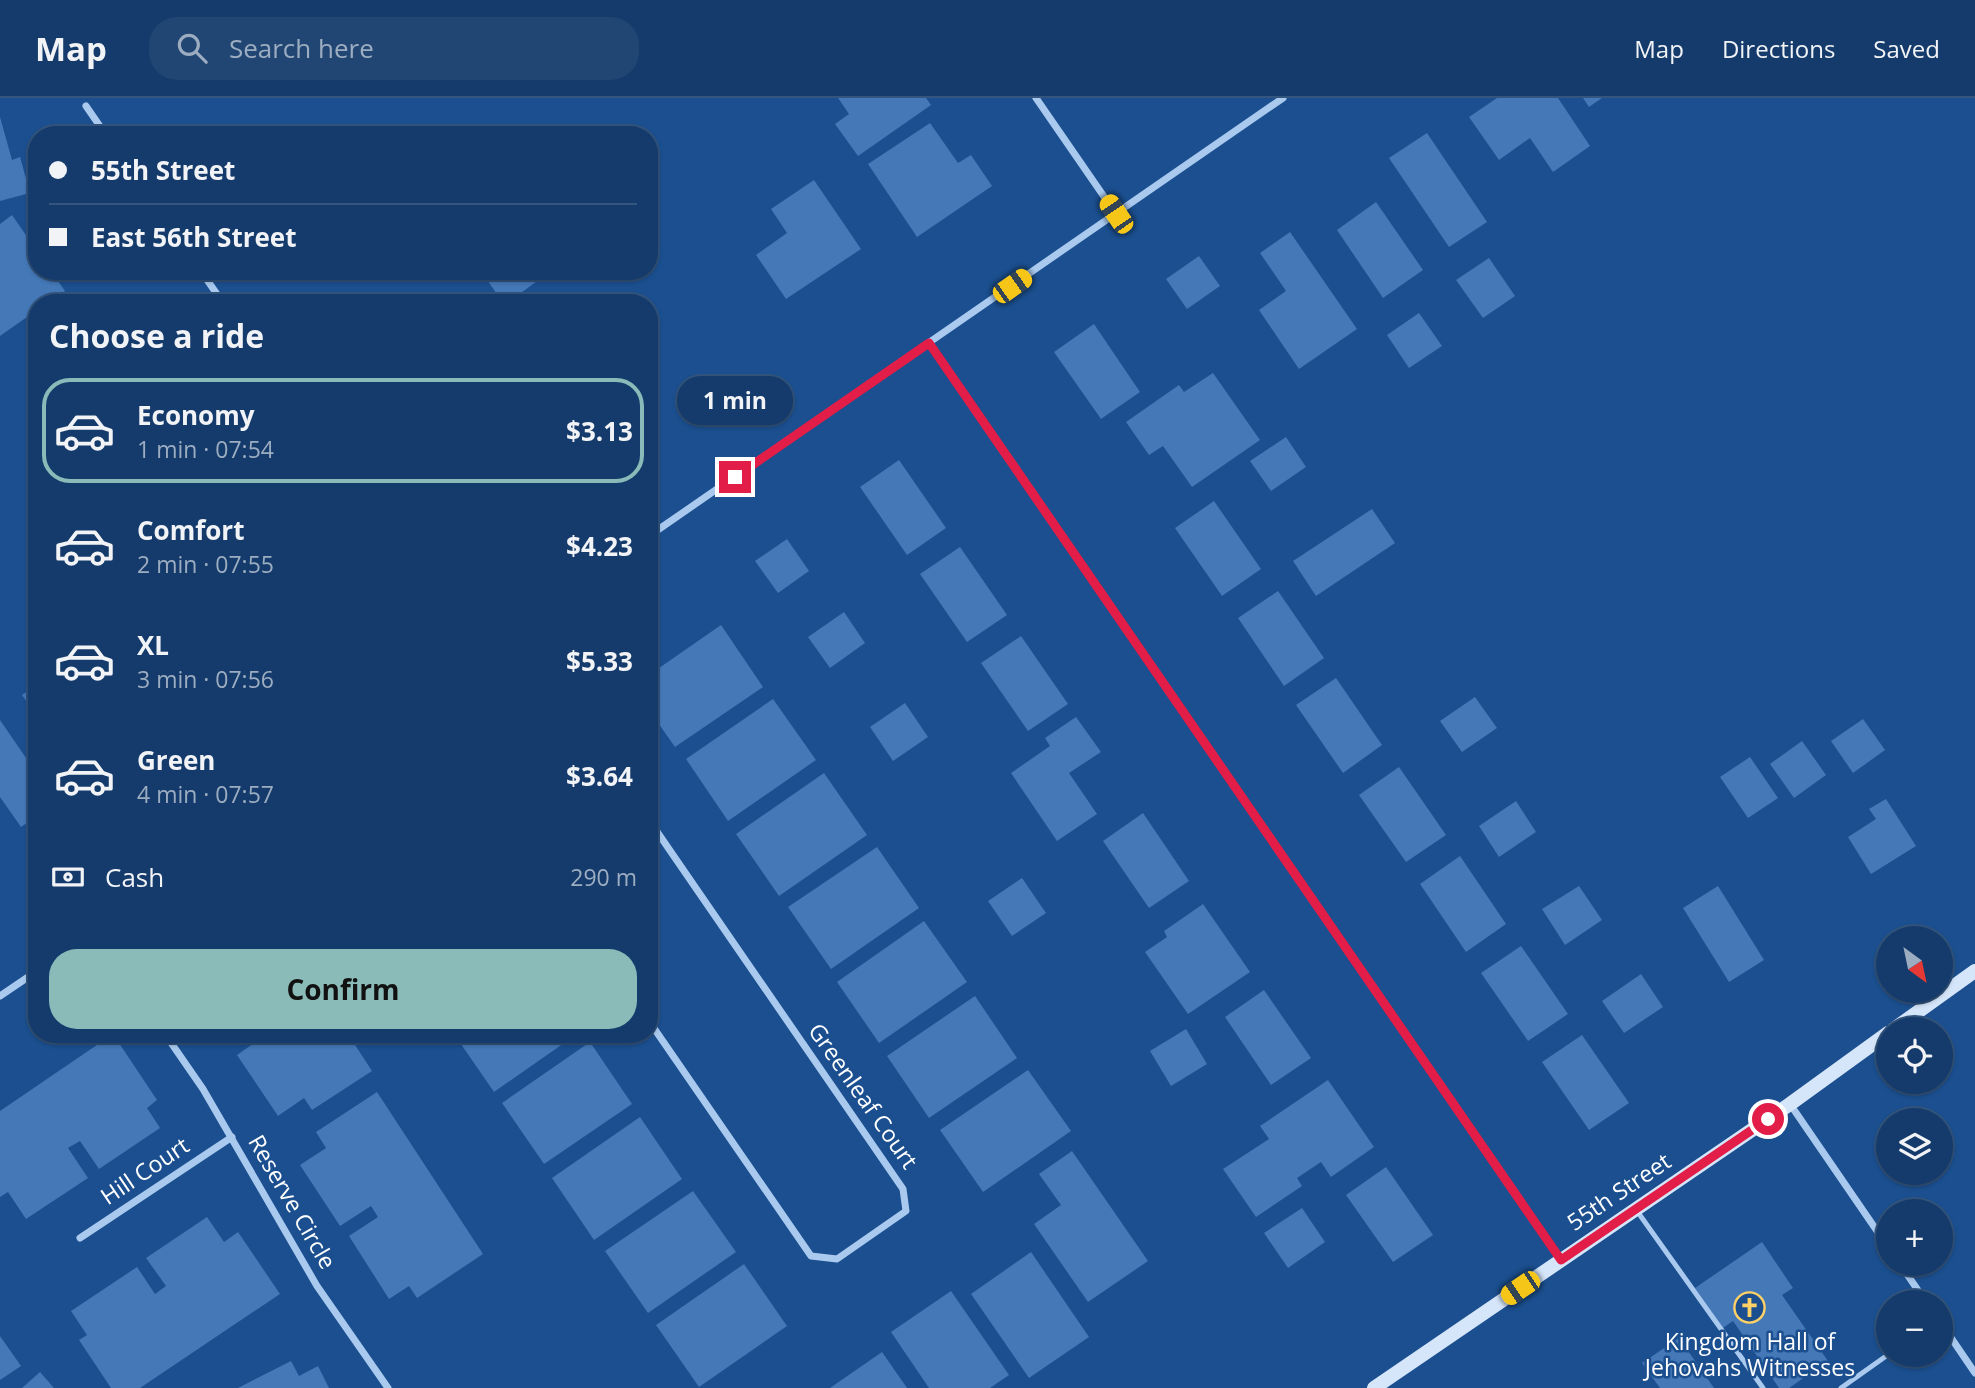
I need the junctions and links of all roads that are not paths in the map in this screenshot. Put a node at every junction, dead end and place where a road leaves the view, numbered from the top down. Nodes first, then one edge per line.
1 (1036, 98) edge
2 (1283, 98) edge
3 (86, 106) dead end
4 (100, 126) edge
5 (1116, 214) junction
6 (929, 343) junction
7 (658, 530) edge
8 (658, 833) edge
9 (1975, 971) edge
10 (28, 977) edge
11 (0, 996) edge
12 (1911, 1017) edge
13 (658, 1034) edge
14 (1876, 1042) edge
15 (171, 1043) edge
16 (1790, 1104) junction
17 (232, 1137) junction
18 (1635, 1208) junction
19 (1876, 1229) edge
20 (80, 1238) dead end
21 (1561, 1260) junction
22 (1953, 1341) edge
23 (1876, 1363) edge
24 (1975, 1373) edge
25 (388, 1388) edge
26 (1374, 1388) edge
27 (1763, 1388) edge
28 (1840, 1388) edge

1 - 5 street
2 - 5 street
3 - 4 street
5 - 6 street
6 - 7 street
6 - 21 street
8 - 13 street, Greenleaf Court
9 - 12 main road
10 - 11 street
14 - 16 main road, 55th Street
15 - 17 street, Reserve Circle
16 - 18 main road, 55th Street
16 - 19 street
17 - 20 street, Hill Court
17 - 25 street, Reserve Circle
18 - 21 main road, 55th Street
18 - 27 lane
21 - 26 main road, 55th Street
22 - 24 street
23 - 28 lane

